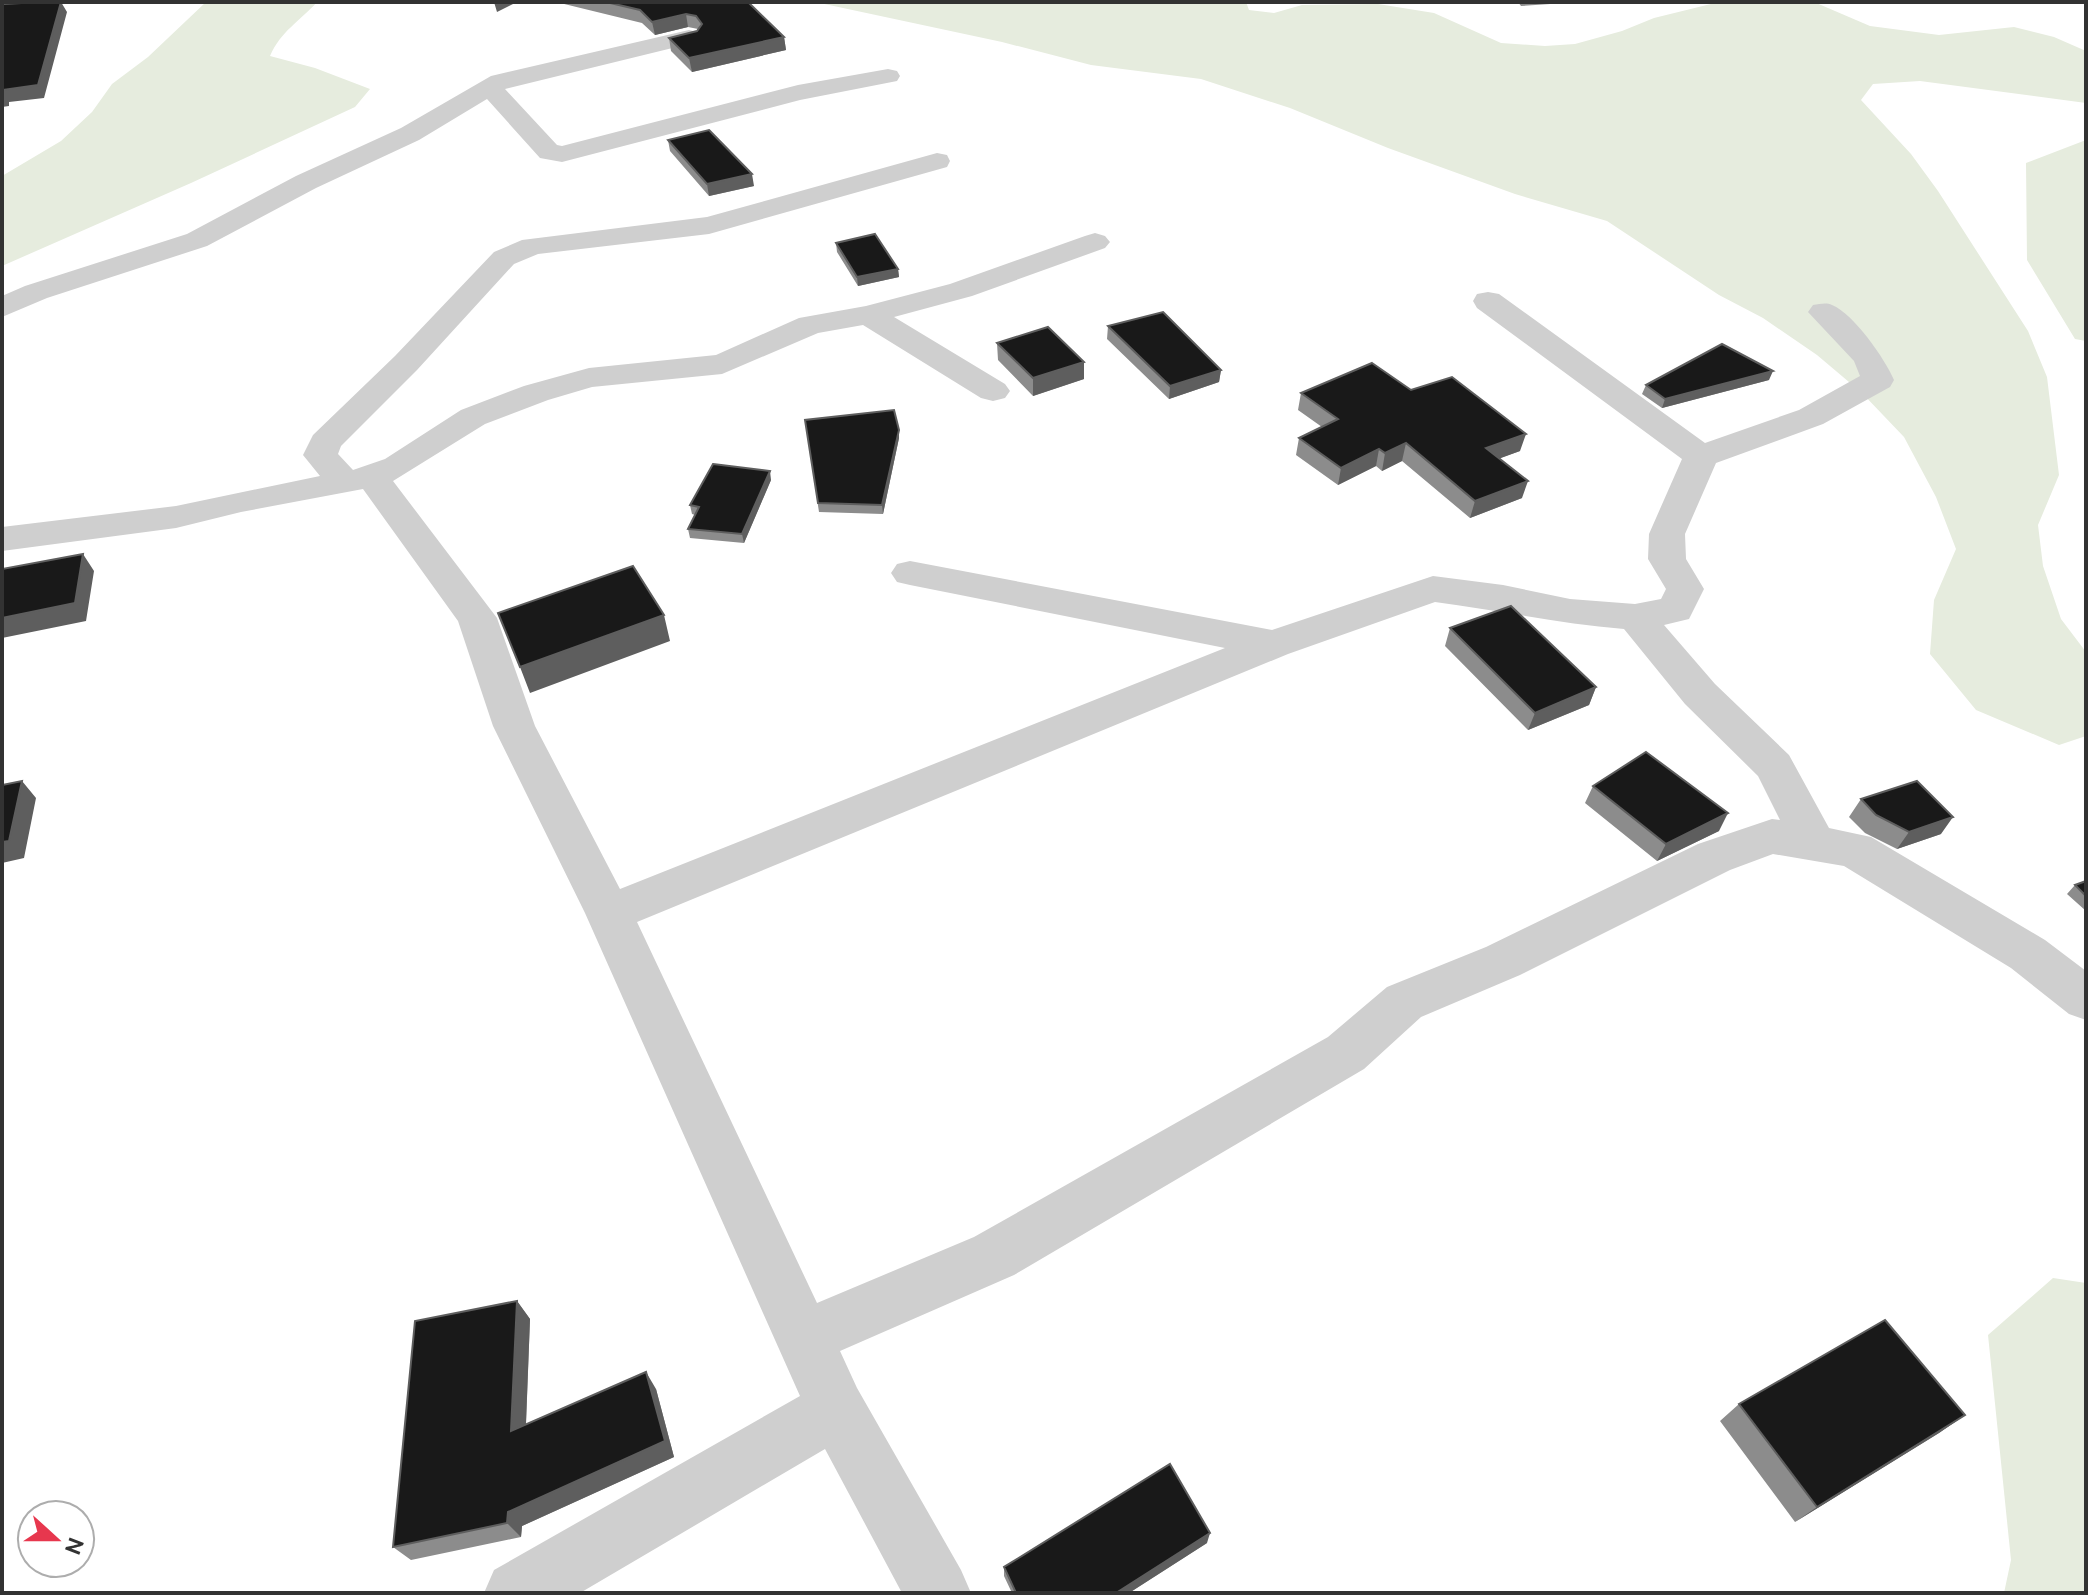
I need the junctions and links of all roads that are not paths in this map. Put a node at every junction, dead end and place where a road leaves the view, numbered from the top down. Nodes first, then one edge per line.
1 (689, 37) edge
2 (888, 76) dead end
3 (489, 86) junction
4 (937, 161) dead end
5 (1095, 242) dead end
6 (1488, 301) dead end
7 (2, 308) edge
8 (1824, 312) dead end
9 (868, 315) junction
10 (993, 391) dead end
11 (1701, 456) junction
12 (358, 480) junction
13 (2, 539) edge
14 (910, 573) dead end
15 (1635, 617) junction
16 (1274, 644) junction
17 (1814, 843) junction
18 (609, 913) junction
19 (2086, 999) edge
20 (803, 1338) junction
21 (836, 1409) junction
22 (517, 1593) edge
23 (938, 1593) edge

1 - 3 street
2 - 3 street
3 - 7 street
4 - 12 street
5 - 9 street
6 - 11 street
8 - 11 street
9 - 10 street
9 - 12 street
11 - 15 street
12 - 13 street
12 - 18 street
14 - 16 street
15 - 16 street
15 - 17 street
16 - 18 street
17 - 19 street
17 - 20 street
18 - 20 street
20 - 21 street
21 - 22 street
21 - 23 street

